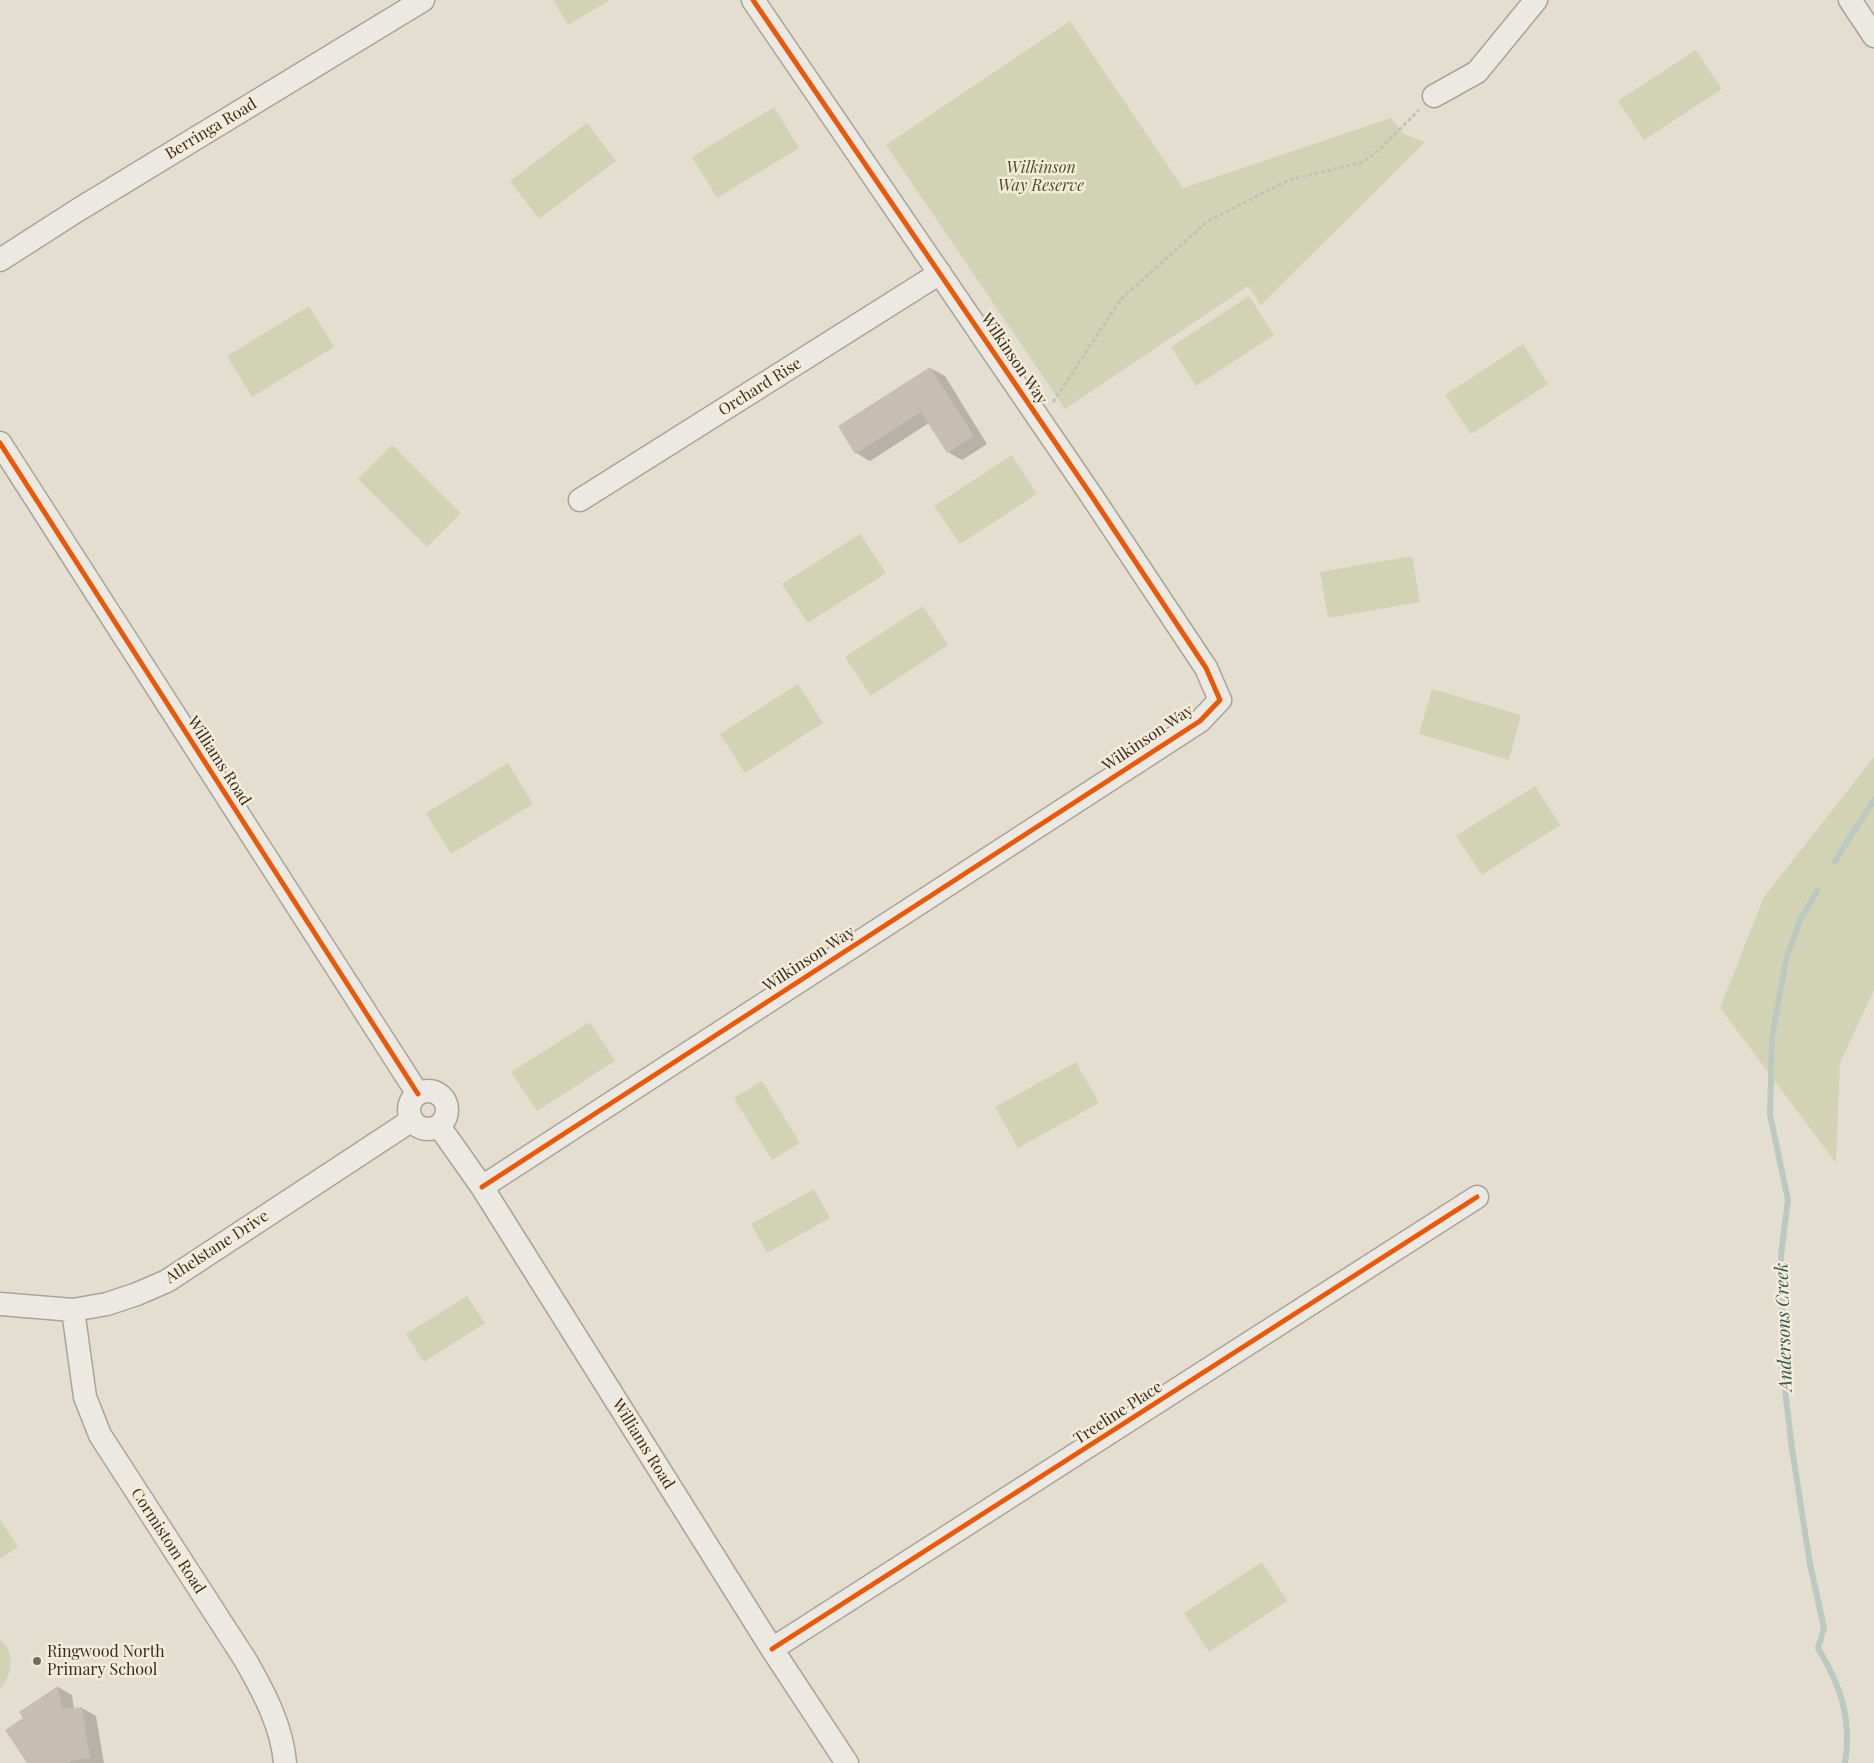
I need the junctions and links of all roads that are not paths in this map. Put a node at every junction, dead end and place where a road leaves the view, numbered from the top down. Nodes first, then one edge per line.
1 (424, 0) edge
2 (753, 0) edge
3 (1536, 0) edge
4 (1850, 0) edge
5 (1874, 36) edge
6 (1434, 96) road end
7 (0, 260) edge
8 (940, 273) junction
9 (0, 443) edge
10 (580, 500) dead end
11 (418, 1094) junction
12 (412, 1120) junction
13 (439, 1126) junction
14 (482, 1187) junction
15 (1477, 1198) dead end
16 (0, 1304) edge
17 (73, 1310) junction
18 (772, 1650) junction
19 (285, 1763) edge
20 (847, 1763) edge

1 - 7 street, Berringa Road
2 - 8 street, Wilkinson Way
3 - 6 street
4 - 5 street
8 - 10 street, Orchard Rise
8 - 14 street, Wilkinson Way
9 - 11 street, Williams Road
11 - 12 street
11 - 13 street
12 - 13 street
12 - 17 street, Athelstane Drive
13 - 14 street, Williams Road
14 - 18 street, Williams Road
15 - 18 street, Treeline Place
16 - 17 street, Athelstane Drive
17 - 19 street, Cormistom Road
18 - 20 street, Williams Road

